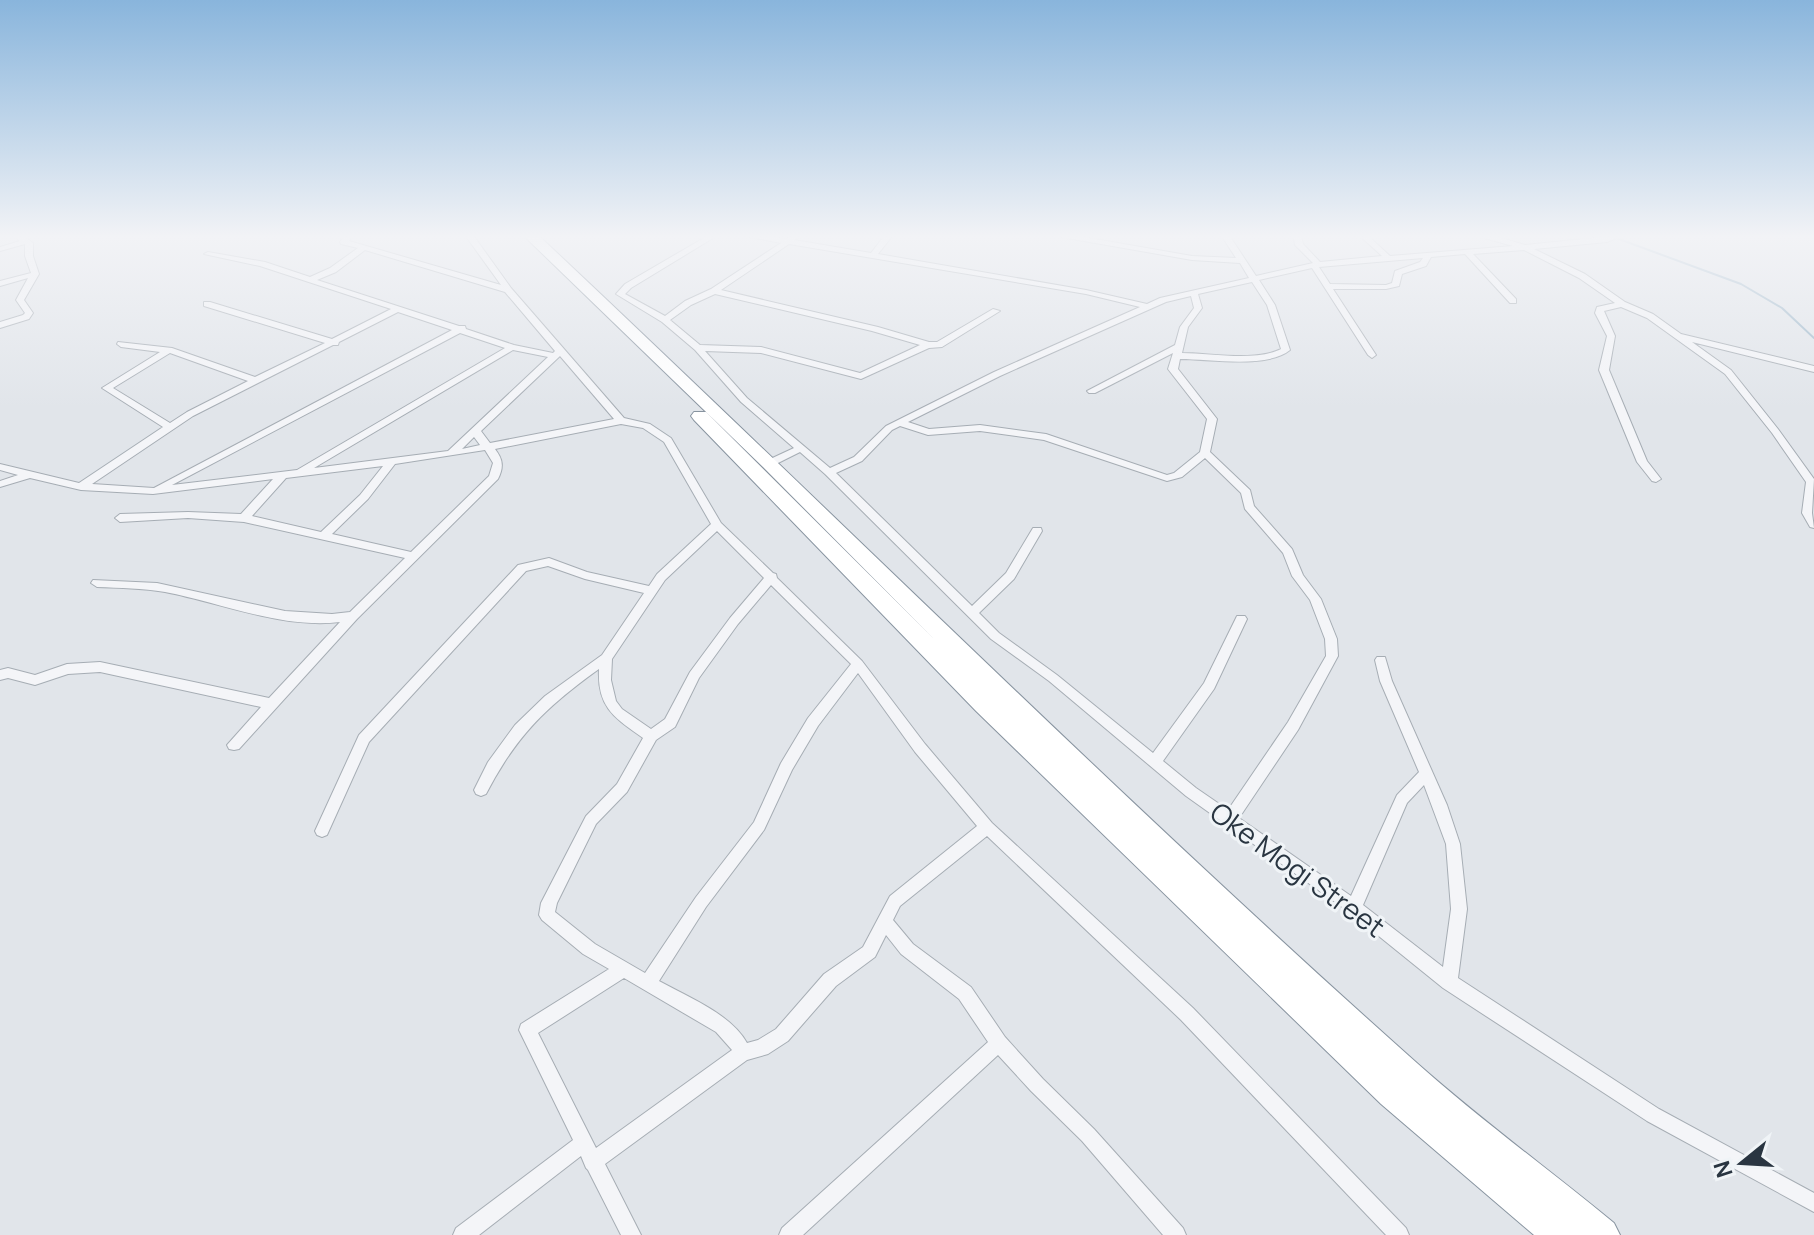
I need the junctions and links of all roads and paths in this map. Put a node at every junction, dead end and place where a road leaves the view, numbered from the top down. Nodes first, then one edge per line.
1 (24, 293) edge
2 (348, 293) edge
3 (510, 293) edge
4 (575, 293) edge
5 (591, 293) edge
6 (621, 293) edge
7 (710, 293) edge
8 (720, 293) edge
9 (1089, 293) edge
10 (1194, 293) joint
11 (1263, 293) edge
12 (1332, 293) edge
13 (1505, 293) edge
14 (1606, 293) edge
15 (1513, 301) dead end
16 (207, 304) dead end
17 (1622, 304) junction
18 (1146, 306) junction
19 (398, 309) junction
20 (996, 311) dead end
21 (665, 320) junction
22 (0, 325) edge
23 (462, 328) junction
24 (1677, 336) junction
25 (335, 343) junction
26 (121, 344) dead end
27 (928, 345) junction
28 (512, 347) junction
29 (698, 348) junction
30 (169, 350) junction
31 (1179, 351) junction
32 (557, 354) junction
33 (1372, 355) dead end
34 (1814, 369) edge
35 (254, 380) junction
36 (1092, 391) dead end
37 (621, 421) junction
38 (901, 423) junction
39 (171, 428) junction
40 (476, 432) junction
41 (492, 447) junction
42 (799, 449) junction
43 (1205, 453) junction
44 (451, 454) junction
45 (391, 462) junction
46 (770, 463) junction
47 (0, 467) edge
48 (829, 472) junction
49 (295, 474) junction
50 (28, 475) junction
51 (282, 476) junction
52 (1656, 479) dead end
53 (0, 484) edge
54 (81, 487) junction
55 (153, 491) junction
56 (120, 518) dead end
57 (244, 518) junction
58 (1814, 524) edge
59 (717, 525) junction
60 (1037, 531) dead end
61 (324, 535) junction
62 (412, 556) junction
63 (772, 577) junction
64 (97, 583) dead end
65 (652, 591) junction
66 (971, 614) junction
67 (353, 616) junction
68 (1241, 619) dead end
69 (606, 658) junction
70 (1381, 660) dead end
71 (858, 664) junction
72 (0, 675) edge
73 (273, 704) junction
74 (651, 736) junction
75 (234, 745) dead end
76 (1154, 763) junction
77 (1425, 775) junction
78 (481, 790) dead end
79 (1230, 819) junction
80 (987, 827) junction
81 (322, 831) dead end
82 (1354, 907) junction
83 (886, 923) junction
84 (623, 969) junction
85 (1449, 982) junction
86 (648, 983) junction
87 (999, 1043) junction
88 (743, 1053) junction
89 (583, 1144) junction
90 (592, 1162) junction
91 (1814, 1203) edge
92 (463, 1235) edge
93 (631, 1235) edge
94 (789, 1235) edge
95 (1176, 1235) edge
96 (1399, 1235) edge
97 (1561, 1235) edge
98 (1602, 1235) edge

1 - 22 street
2 - 19 street
3 - 32 street
4 - 97 highway
5 - 46 highway
6 - 21 street, Oke Mogi Street
7 - 21 street
8 - 27 street
9 - 18 street
10 - 18 street
10 - 31 street
11 - 31 street
12 - 33 street
13 - 15 street
14 - 17 street
16 - 25 street
17 - 24 street
17 - 52 street
18 - 38 street
19 - 23 street
19 - 25 street
20 - 27 street
21 - 29 street, Oke Mogi Street
23 - 28 street
23 - 55 street
24 - 34 street
24 - 58 street
25 - 35 street
26 - 30 street
27 - 29 street
28 - 32 street
28 - 49 street
29 - 42 street, Oke Mogi Street
30 - 35 street
30 - 39 street
31 - 36 street
31 - 43 street
32 - 37 street
32 - 40 street
35 - 39 street
37 - 41 street
37 - 59 street
38 - 43 street
38 - 48 street
39 - 54 street
40 - 41 street
40 - 44 street
41 - 44 street
41 - 62 street
42 - 46 street
42 - 48 street, Oke Mogi Street
43 - 79 street
44 - 45 street
45 - 49 street
45 - 61 street
46 - 98 highway
47 - 50 street
48 - 66 street, Oke Mogi Street
49 - 51 street
50 - 53 street
50 - 54 street
51 - 55 street
51 - 57 street
54 - 55 street
56 - 57 street
57 - 61 street
59 - 63 street
59 - 65 street
60 - 66 street
61 - 62 street
62 - 67 street
63 - 71 street
63 - 74 street
64 - 67 street
65 - 69 street
65 - 81 street
66 - 76 street, Oke Mogi Street
67 - 73 street
68 - 76 street
69 - 74 street
69 - 78 street
70 - 77 street
71 - 80 street
71 - 86 street
72 - 73 street
73 - 75 street
74 - 84 street
76 - 79 street, Oke Mogi Street
77 - 82 street
77 - 85 street
79 - 82 street, Oke Mogi Street
80 - 83 street
80 - 96 street
82 - 85 street, Oke Mogi Street
83 - 87 street
83 - 88 street
84 - 86 street
84 - 89 street
85 - 91 street, Oke Mogi Street
86 - 88 street
87 - 94 street
87 - 95 street
88 - 90 street
89 - 90 street
89 - 92 street
90 - 93 street

